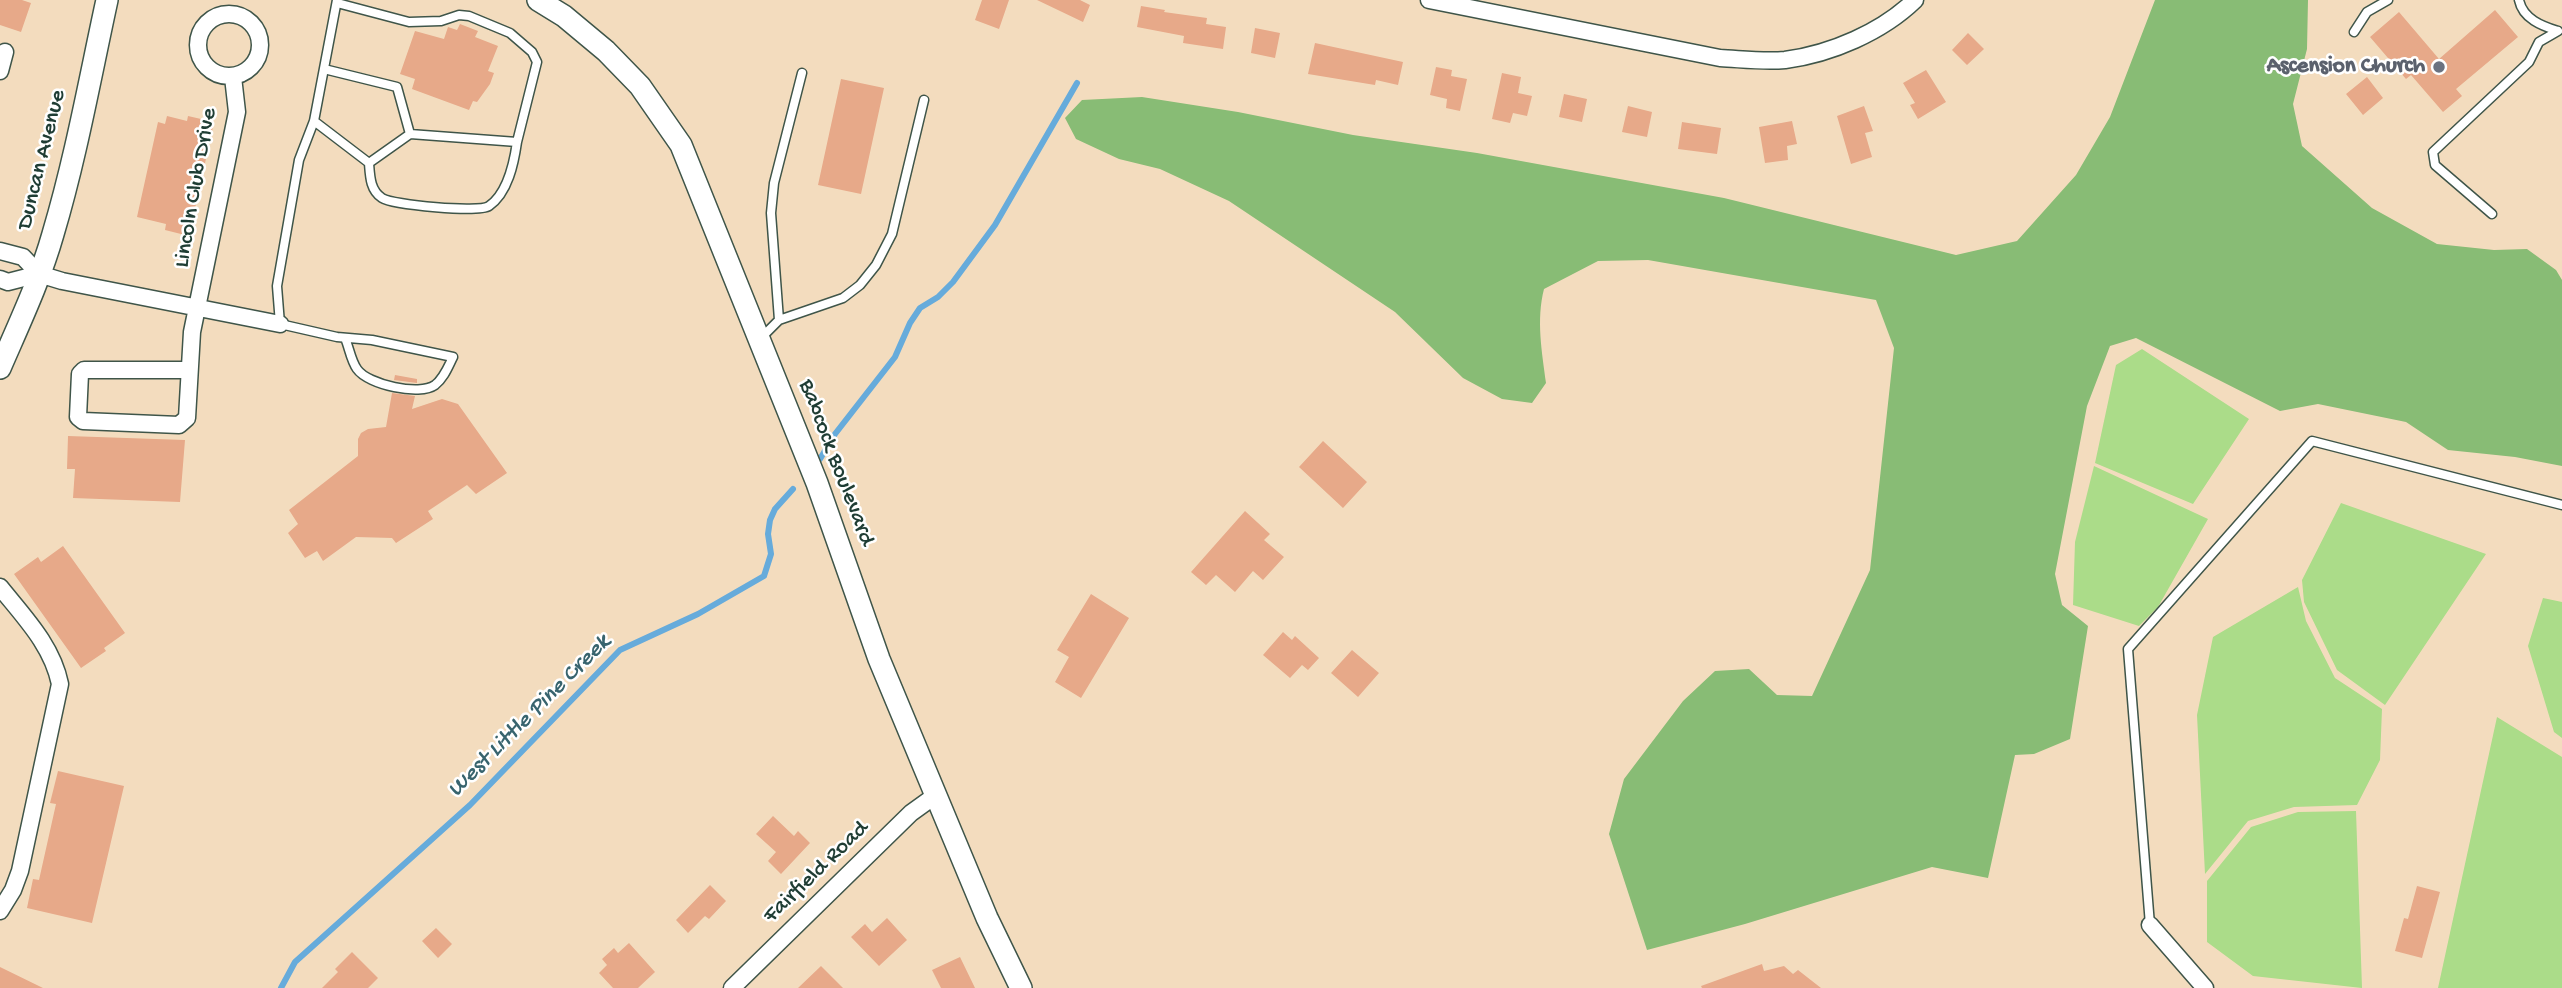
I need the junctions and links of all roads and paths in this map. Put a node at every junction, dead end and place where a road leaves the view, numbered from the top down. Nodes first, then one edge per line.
1 (107, 0) edge
2 (538, 0) edge
3 (1429, 0) edge
4 (1915, 0) edge
5 (2388, 0) edge
6 (2519, 0) edge
7 (337, 2) edge
8 (2560, 30) edge
9 (2354, 32) dead end
10 (2, 48) edge
11 (324, 69) junction
12 (0, 71) edge
13 (802, 73) dead end
14 (233, 77) dead end
15 (924, 100) dead end
16 (314, 121) junction
17 (410, 134) junction
18 (517, 142) junction
19 (369, 163) junction
20 (2492, 214) dead end
21 (0, 251) edge
22 (39, 274) junction
23 (0, 279) edge
24 (197, 307) junction
25 (779, 320) junction
26 (280, 324) junction
27 (345, 338) junction
28 (759, 340) junction
29 (0, 368) edge
30 (189, 370) junction
31 (2562, 505) edge
32 (0, 587) edge
33 (936, 795) junction
34 (0, 911) edge
35 (2150, 926) joint
36 (732, 988) edge
37 (1021, 988) edge
38 (2205, 988) edge

1 - 22 street, Duncan Avenue
2 - 28 street, Babcock Boulevard
3 - 4 street
5 - 9 lane
6 - 8 lane
7 - 11 lane
7 - 18 lane
8 - 20 lane
10 - 12 street
11 - 16 lane
11 - 17 lane
13 - 25 lane
14 - 24 street, Lincoln Club Drive
15 - 25 lane
16 - 19 lane
16 - 26 lane
17 - 18 lane
17 - 19 lane
18 - 19 lane
21 - 22 street
22 - 23 street
22 - 24 street
22 - 29 street, Duncan Avenue
24 - 26 street
24 - 30 street, Lincoln Club Drive
25 - 28 lane
26 - 27 lane
27 - 27 lane
28 - 33 street, Babcock Boulevard
30 - 30 street, Lincoln Club Drive
31 - 35 lane
32 - 34 street
33 - 36 street, Fairfield Road
33 - 37 street, Babcock Boulevard
35 - 38 street

